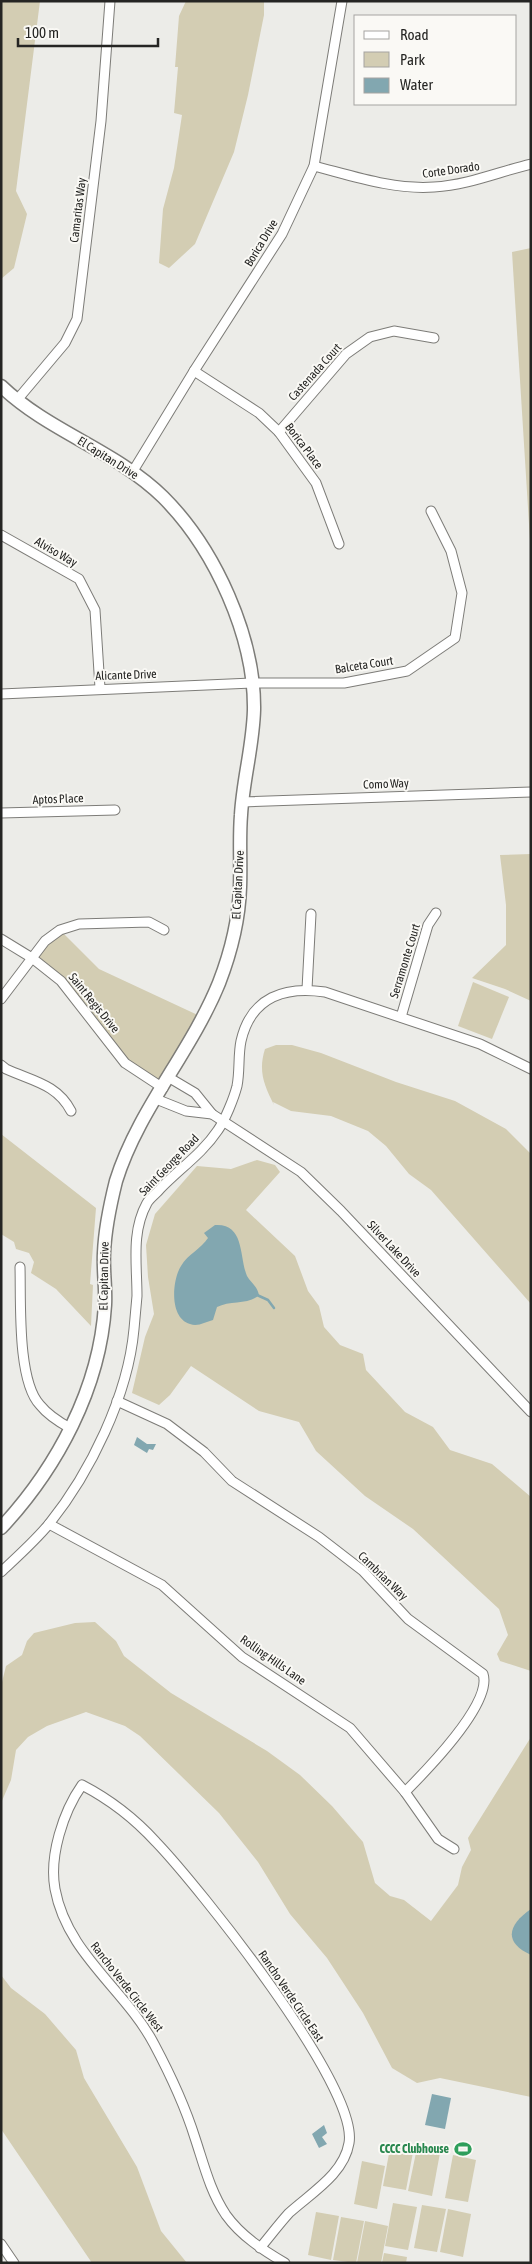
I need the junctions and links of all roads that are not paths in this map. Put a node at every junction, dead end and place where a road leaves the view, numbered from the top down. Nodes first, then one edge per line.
1 (110, 1) edge
2 (342, 1) edge
3 (531, 164) edge
4 (314, 166) junction
5 (434, 338) dead end
6 (194, 371) junction
7 (1, 386) edge
8 (17, 400) junction
9 (279, 432) junction
10 (133, 471) junction
11 (431, 511) dead end
12 (1, 535) edge
13 (339, 544) dead end
14 (252, 683) junction
15 (100, 688) junction
16 (1, 694) edge
17 (531, 792) edge
18 (242, 802) junction
19 (115, 810) dead end
20 (1, 814) edge
21 (436, 913) dead end
22 (311, 914) dead end
23 (164, 930) dead end
24 (1, 939) edge
25 (32, 958) junction
26 (307, 989) junction
27 (1, 999) edge
28 (401, 1017) junction
29 (1, 1065) edge
30 (531, 1070) edge
31 (166, 1082) junction
32 (156, 1099) junction
33 (70, 1111) dead end
34 (212, 1114) junction
35 (224, 1121) junction
36 (20, 1267) dead end
37 (117, 1401) junction
38 (531, 1412) edge
39 (70, 1428) junction
40 (48, 1524) junction
41 (1, 1528) edge
42 (1, 1572) edge
43 (82, 1785) joint
44 (405, 1792) junction
45 (454, 1849) dead end
46 (1, 2244) edge
47 (260, 2248) junction
48 (14, 2263) edge
49 (285, 2263) edge

1 - 8 street, Camaritas Way
2 - 4 street, Borica Drive
3 - 4 street, Corte Dorado
4 - 6 street, Borica Drive
5 - 9 street, Castenada Court
6 - 9 street, Borica Place
6 - 10 street, Borica Drive
7 - 8 street, El Capitan Drive
8 - 10 street, El Capitan Drive
9 - 13 street, Borica Place
10 - 14 street, El Capitan Drive
11 - 14 street, Balceta Court
12 - 15 street, Alviso Way
14 - 15 street, Alicante Drive
14 - 18 street, El Capitan Drive
15 - 16 street, Alicante Drive
17 - 18 street, Como Way
18 - 31 street, El Capitan Drive
19 - 20 street, Aptos Place
21 - 28 street, Serramonte Court
22 - 26 street
23 - 25 street
24 - 25 street, Saint Regis Drive
25 - 27 street
25 - 31 street, Saint Regis Drive
26 - 28 street, Saint George Road
26 - 35 street, Saint George Road
28 - 30 street, Saint George Road
29 - 33 street
31 - 32 street, El Capitan Drive
31 - 34 street, Saint Regis Drive
32 - 34 street
32 - 39 street, El Capitan Drive
34 - 35 street, Silver Lake Drive
35 - 37 street, Saint George Road
35 - 38 street, Silver Lake Drive
36 - 39 street
37 - 40 street, Saint George Road
37 - 44 street, Cambrian Way
39 - 41 street, El Capitan Drive
40 - 42 street, Saint George Road
40 - 44 street, Rolling Hills Lane
43 - 47 street, Rancho Verde Circle West
43 - 47 street, Rancho Verde Circle East
44 - 45 street, Rolling Hills Lane
46 - 48 street
47 - 49 street, Rancho Verde Circle West

